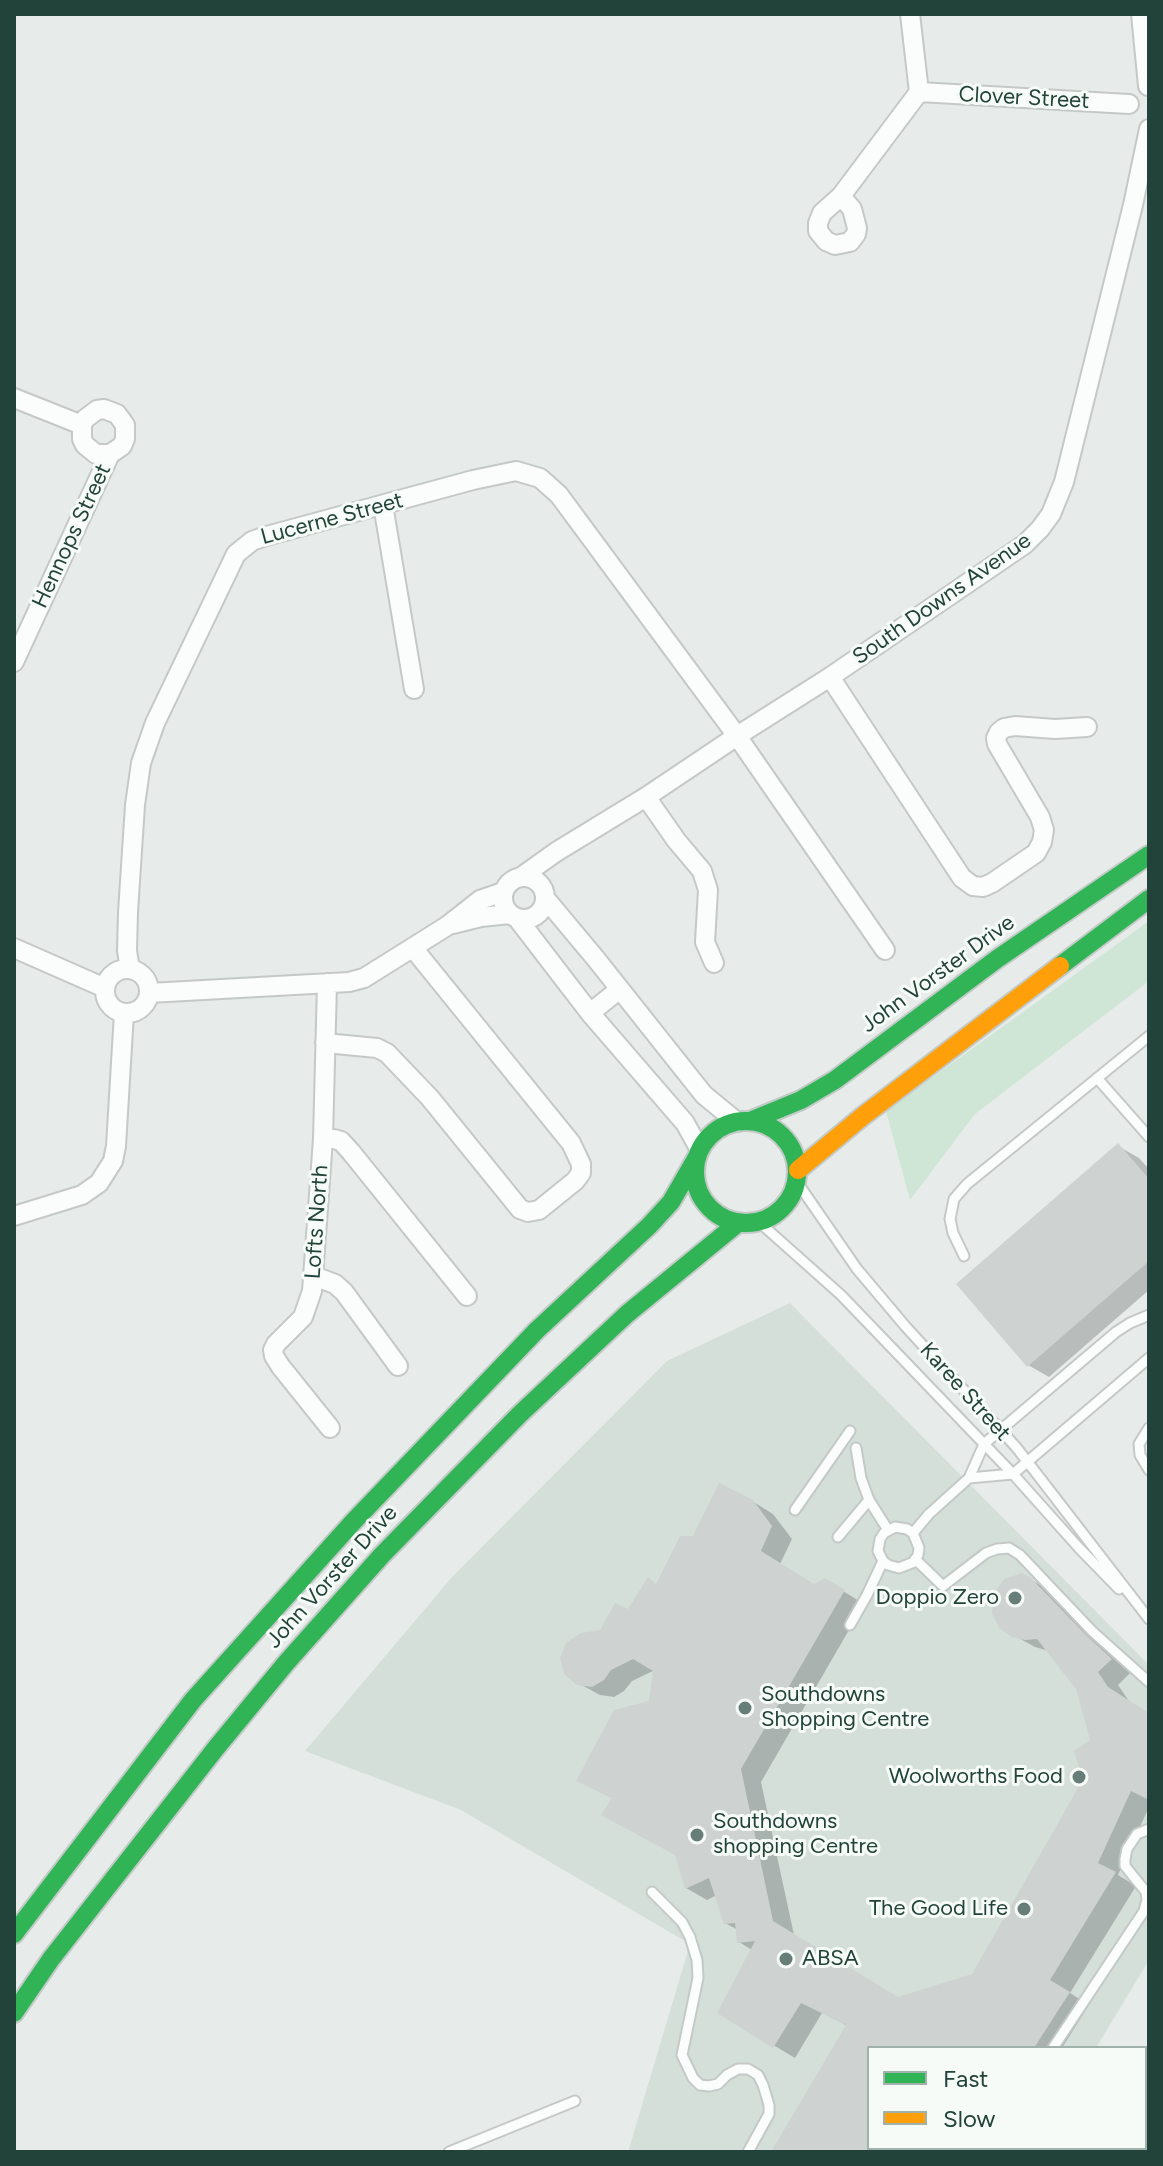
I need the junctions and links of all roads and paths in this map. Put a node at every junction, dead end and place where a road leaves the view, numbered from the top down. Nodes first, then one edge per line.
1 (910, 14) edge
2 (1141, 14) edge
3 (1149, 86) edge
4 (919, 92) junction
5 (1129, 104) junction
6 (1149, 126) edge
7 (841, 196) dead end
8 (14, 398) edge
9 (82, 425) junction
10 (110, 454) junction
11 (383, 505) junction
12 (14, 661) edge
13 (830, 677) junction
14 (414, 689) dead end
15 (1087, 727) dead end
16 (737, 736) junction
17 (646, 797) junction
18 (574, 842) junction
19 (1149, 855) edge
20 (521, 877) junction
21 (503, 892) junction
22 (543, 892) junction
23 (1149, 899) edge
24 (513, 916) junction
25 (447, 926) junction
26 (14, 948) edge
27 (413, 948) junction
28 (885, 950) dead end
29 (714, 963) dead end
30 (130, 969) junction
31 (327, 983) junction
32 (105, 988) junction
33 (620, 989) junction
34 (149, 993) junction
35 (124, 1013) junction
36 (590, 1013) junction
37 (1149, 1036) edge
38 (325, 1043) junction
39 (1097, 1078) junction
40 (743, 1121) junction
41 (1149, 1137) edge
42 (323, 1139) junction
43 (699, 1153) junction
44 (797, 1176) junction
45 (14, 1216) edge
46 (759, 1222) junction
47 (738, 1223) junction
48 (964, 1256) dead end
49 (314, 1276) junction
50 (467, 1296) dead end
51 (1149, 1315) edge
52 (1149, 1358) edge
53 (398, 1366) dead end
54 (330, 1428) dead end
55 (1149, 1428) edge
56 (850, 1431) dead end
57 (1000, 1431) junction
58 (984, 1444) junction
59 (856, 1448) dead end
60 (1027, 1462) junction
61 (1149, 1470) edge
62 (1013, 1474) junction
63 (969, 1478) junction
64 (869, 1500) junction
65 (795, 1510) dead end
66 (888, 1530) junction
67 (913, 1533) junction
68 (838, 1537) dead end
69 (915, 1559) junction
70 (883, 1561) junction
71 (1134, 1602) junction
72 (1149, 1619) edge
73 (850, 1625) dead end
74 (1149, 1682) edge
75 (1149, 1829) edge
76 (652, 1892) dead end
77 (14, 1934) edge
78 (14, 2013) edge
79 (1054, 2046) edge
80 (575, 2101) dead end
81 (449, 2152) edge
82 (748, 2152) edge

1 - 4 street
2 - 3 street
3 - 5 street
4 - 5 street, Clover Street
4 - 7 street
5 - 6 street
6 - 13 street, South Downs Avenue
8 - 9 street
9 - 10 street, Hennops Street
9 - 10 street, Hennops Street
10 - 12 street, Hennops Street
11 - 14 street
11 - 16 street, Lucerne Street
11 - 30 street, Lucerne Street
13 - 15 street
13 - 16 street, South Downs Avenue
16 - 17 street, South Downs Avenue
16 - 28 street, Lucerne Street
17 - 18 street, South Downs Avenue
17 - 29 street
18 - 20 street, South Downs Avenue
18 - 22 street, South Downs Avenue
19 - 40 street, John Vorster Drive
20 - 21 street
20 - 22 street
21 - 24 street
21 - 25 street
22 - 24 street
22 - 33 street
23 - 44 street
24 - 25 street
24 - 36 street
25 - 27 street
26 - 32 street
27 - 31 street
27 - 38 street
30 - 32 street
30 - 34 street
31 - 34 street
31 - 38 street, Lofts North
32 - 35 street
33 - 36 street
33 - 40 street
34 - 35 street
35 - 45 street
36 - 43 street
37 - 39 lane
38 - 42 street, Lofts North
39 - 41 lane
39 - 48 lane
40 - 43 street
40 - 44 street
42 - 49 street, Lofts North
42 - 50 street
43 - 47 street
43 - 77 street, John Vorster Drive
44 - 46 street
44 - 57 lane, Karee Street
46 - 47 street
46 - 58 lane, Karee Street
47 - 78 street, John Vorster Drive
49 - 53 street
49 - 54 street, Lofts North
51 - 57 lane
52 - 60 lane
55 - 61 lane
56 - 65 lane
57 - 58 lane
57 - 60 lane, Karee Street
58 - 62 lane, Karee Street
58 - 63 lane
59 - 64 lane
60 - 62 lane
60 - 71 lane, Karee Street
62 - 63 lane
62 - 71 lane, Karee Street
63 - 67 lane
64 - 66 lane
64 - 68 lane
66 - 67 lane
66 - 70 lane
67 - 69 lane
69 - 70 lane
69 - 74 lane
70 - 73 lane
71 - 72 lane, Karee Street
75 - 79 lane
76 - 82 lane
80 - 81 lane

